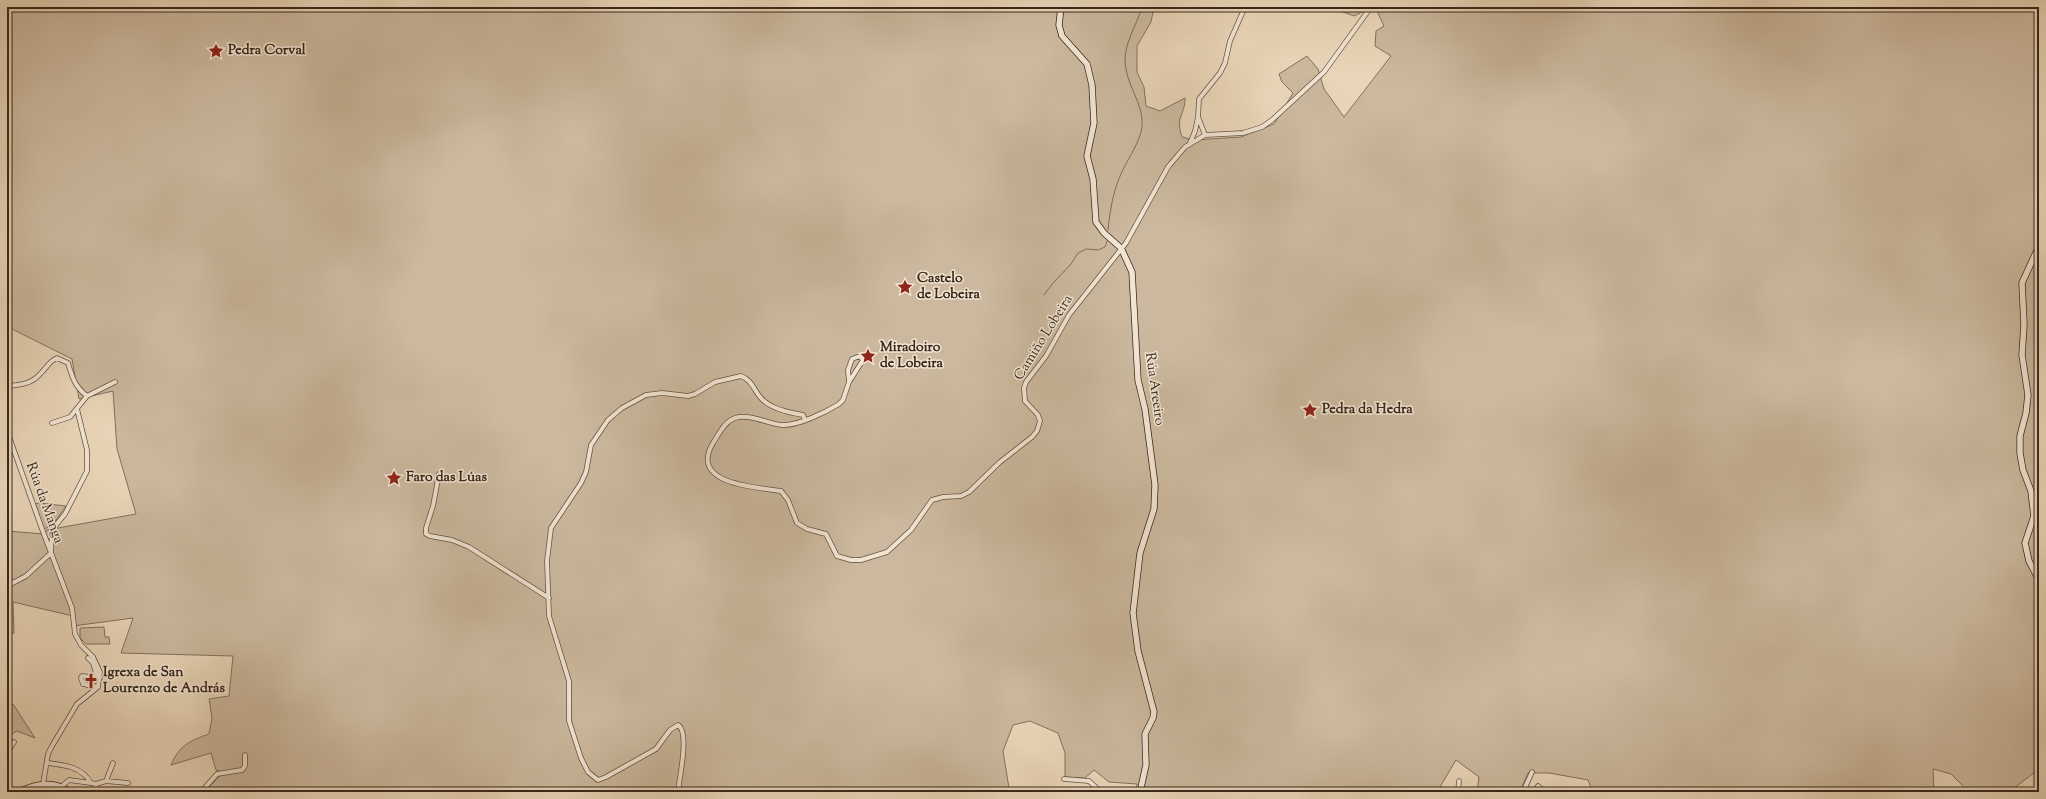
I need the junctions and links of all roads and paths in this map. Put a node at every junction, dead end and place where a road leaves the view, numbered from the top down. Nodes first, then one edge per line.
1 (1061, 7) edge
2 (1245, 7) edge
3 (1370, 7) edge
4 (1198, 117) junction
5 (1206, 135) junction
6 (1190, 143) junction
7 (2039, 246) edge
8 (1121, 248) junction
9 (115, 382) dead end
10 (849, 382) junction
11 (7, 386) edge
12 (87, 396) junction
13 (77, 409) junction
14 (805, 420) junction
15 (52, 423) dead end
16 (7, 431) edge
17 (439, 474) dead end
18 (51, 553) junction
19 (2039, 580) edge
20 (7, 586) edge
21 (549, 598) junction
22 (88, 658) dead end
23 (98, 678) junction
24 (98, 687) junction
25 (14, 742) dead end
26 (7, 753) edge
27 (245, 755) dead end
28 (48, 763) junction
29 (113, 763) dead end
30 (1532, 772) dead end
31 (1064, 779) dead end
32 (106, 781) junction
33 (91, 782) junction
34 (1459, 782) dead end
35 (128, 783) dead end
36 (43, 784) junction
37 (96, 784) junction
38 (1538, 786) dead end
39 (61, 788) junction
40 (28, 790) edge
41 (20, 792) edge
42 (69, 792) edge
43 (94, 792) edge
44 (201, 792) edge
45 (678, 792) edge
46 (1101, 792) edge
47 (1140, 792) edge
48 (1458, 792) edge
49 (1524, 792) edge
50 (1545, 792) edge

1 - 8 street, Rúa Areeiro
2 - 4 street
3 - 5 street
4 - 5 street
4 - 6 street
5 - 6 street
6 - 8 street
7 - 19 street
8 - 14 street, Camiño Lobeira
8 - 47 street, Rúa Areeiro
9 - 12 street
10 - 10 street, Camiño Lobeira
10 - 14 street, Camiño Lobeira
11 - 12 street
12 - 13 street
13 - 15 street
13 - 18 street
14 - 21 street
16 - 18 street, Rúa da Manga
17 - 21 street
18 - 20 street, Rúa da Manga
18 - 23 street
21 - 45 street
22 - 23 street
23 - 24 street
23 - 24 street
24 - 28 street
25 - 26 street
27 - 44 street
28 - 33 street
28 - 36 street
29 - 32 street
30 - 49 street
31 - 46 street
32 - 35 street
32 - 37 street
33 - 37 street
33 - 39 street
34 - 48 street
36 - 39 street
36 - 40 street
37 - 43 street
38 - 50 street
39 - 42 street
40 - 41 street

